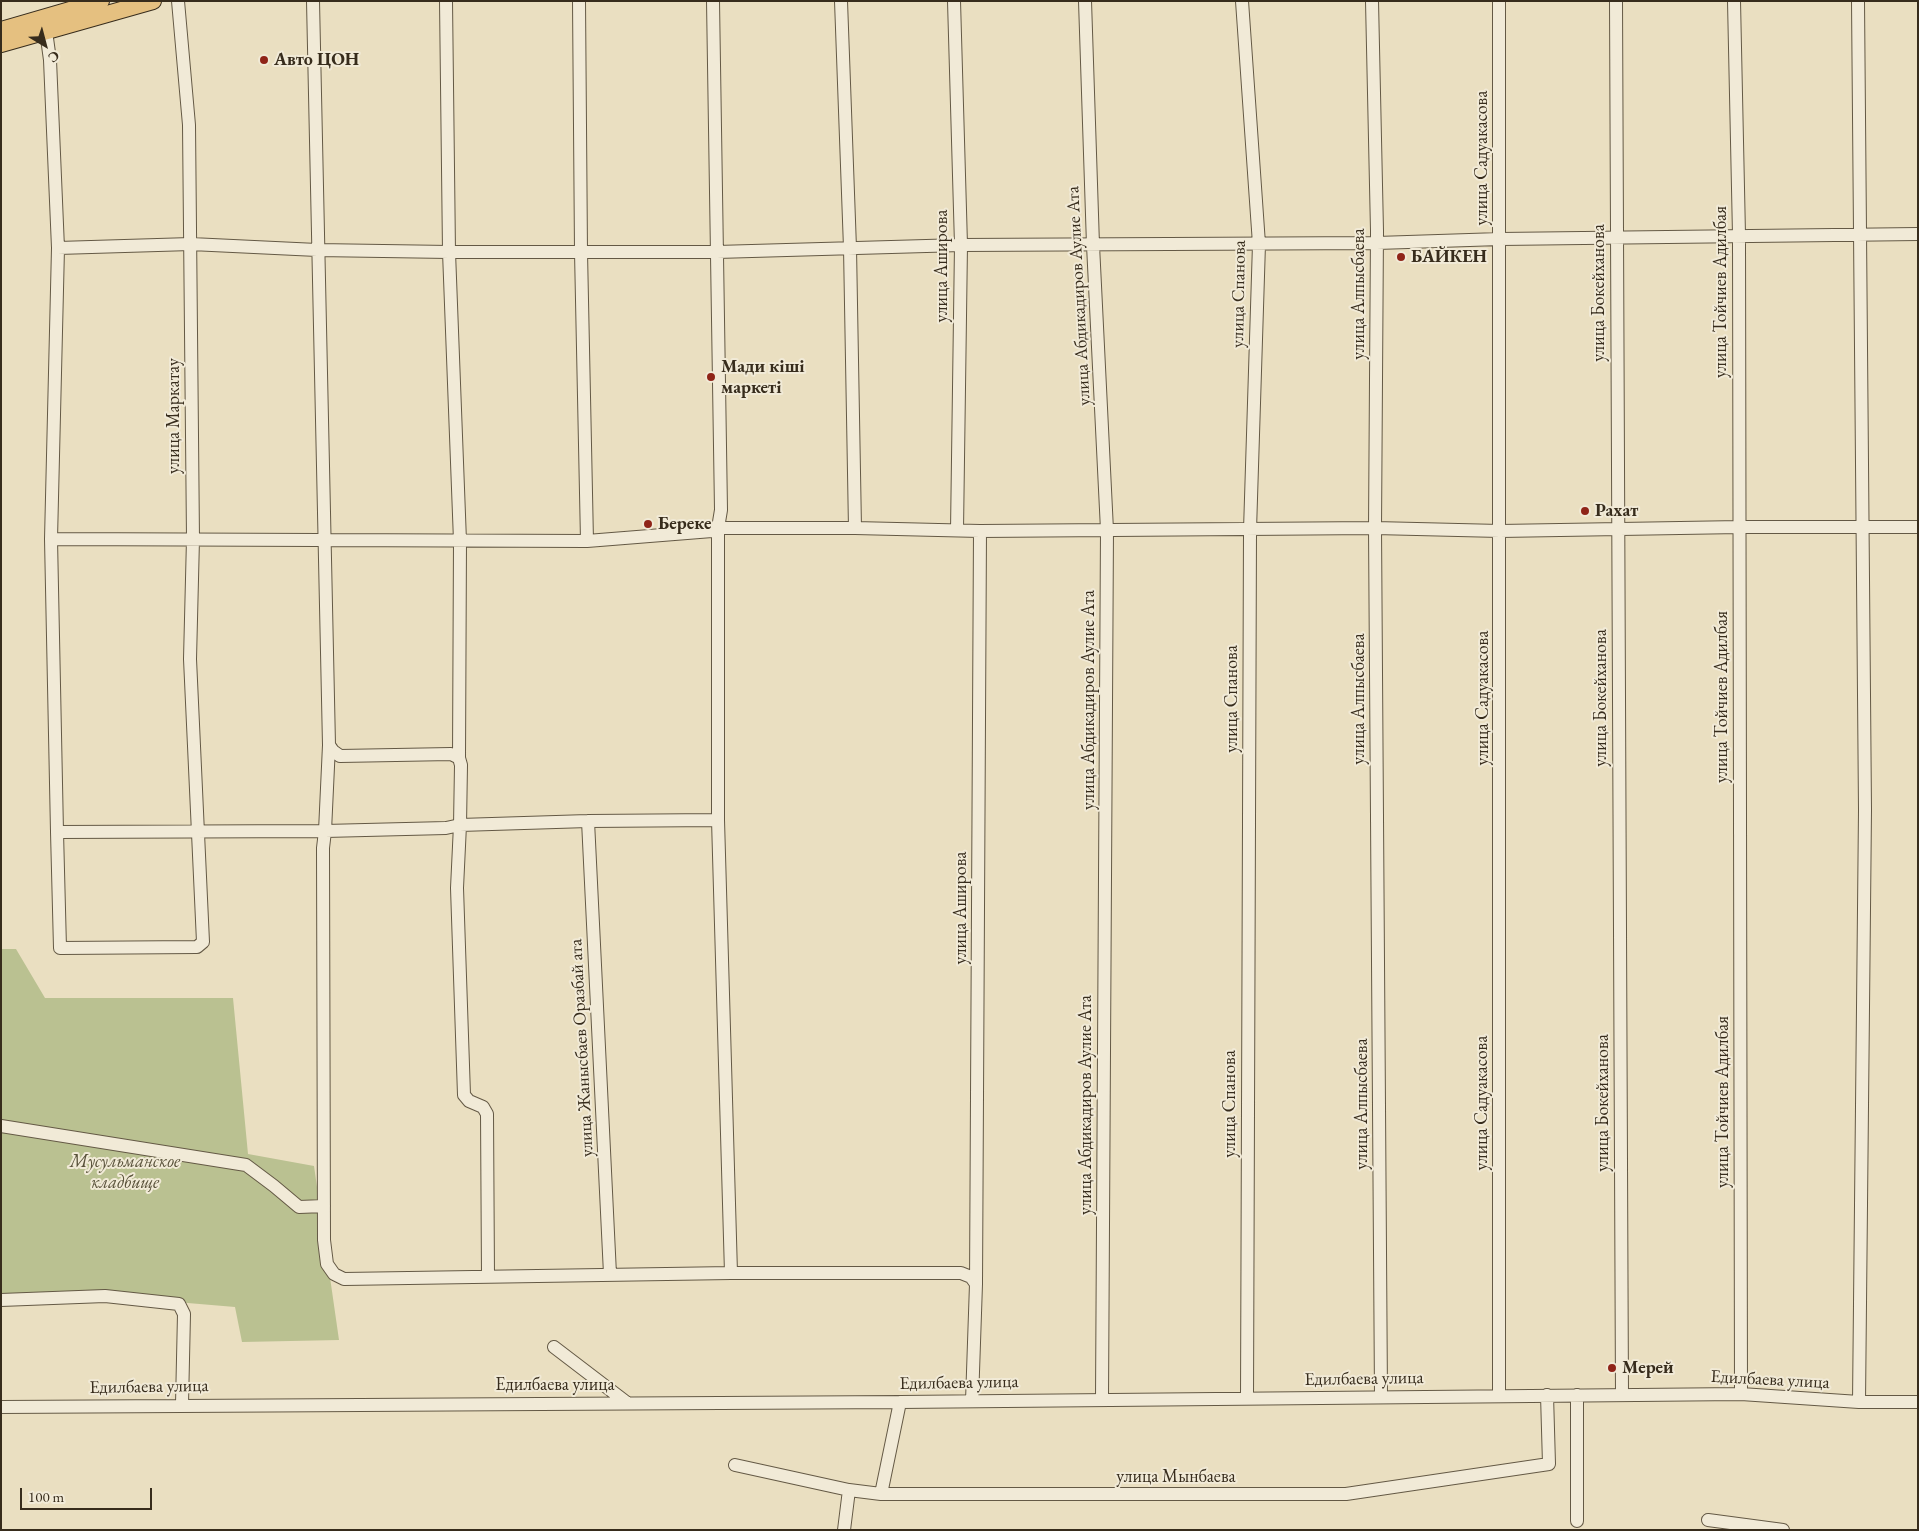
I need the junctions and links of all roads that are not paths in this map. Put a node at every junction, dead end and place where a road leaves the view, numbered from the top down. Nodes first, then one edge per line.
1 (101, 1) edge
2 (153, 1) edge
3 (178, 1) edge
4 (313, 1) edge
5 (446, 1) edge
6 (579, 1) edge
7 (713, 1) edge
8 (841, 1) edge
9 (954, 1) edge
10 (1085, 1) edge
11 (1242, 1) edge
12 (1372, 1) edge
13 (1499, 1) edge
14 (1616, 1) edge
15 (1734, 1) edge
16 (1858, 1) edge
17 (1, 30) edge
18 (46, 31) junction
19 (1, 44) edge
20 (1918, 234) edge
21 (1739, 235) junction
22 (1859, 235) junction
23 (1616, 237) junction
24 (1500, 239) junction
25 (1376, 243) junction
26 (191, 244) junction
27 (1259, 244) junction
28 (1094, 245) junction
29 (961, 246) junction
30 (58, 248) junction
31 (850, 248) junction
32 (317, 250) junction
33 (449, 252) junction
34 (581, 252) junction
35 (717, 252) junction
36 (1740, 527) junction
37 (1861, 527) junction
38 (1918, 527) edge
39 (718, 528) junction
40 (855, 528) junction
41 (1375, 528) junction
42 (1617, 529) junction
43 (957, 530) junction
44 (1107, 530) junction
45 (1250, 530) junction
46 (1500, 531) junction
47 (980, 532) junction
48 (52, 539) junction
49 (193, 539) junction
50 (324, 539) junction
51 (460, 541) junction
52 (587, 541) junction
53 (329, 745) junction
54 (459, 758) junction
55 (588, 820) junction
56 (718, 820) junction
57 (460, 825) junction
58 (56, 832) junction
59 (198, 832) junction
60 (326, 832) junction
61 (1, 1126) edge
62 (324, 1206) junction
63 (731, 1272) junction
64 (610, 1274) junction
65 (488, 1276) junction
66 (976, 1284) junction
67 (1, 1300) edge
68 (554, 1347) dead end
69 (1622, 1394) junction
70 (1741, 1394) junction
71 (1499, 1395) junction
72 (1547, 1395) junction
73 (1578, 1395) junction
74 (1381, 1396) junction
75 (1246, 1398) junction
76 (1102, 1399) junction
77 (972, 1401) junction
78 (626, 1402) junction
79 (900, 1402) junction
80 (1859, 1402) junction
81 (1918, 1402) edge
82 (182, 1404) junction
83 (1, 1406) edge
84 (735, 1465) dead end
85 (849, 1490) junction
86 (881, 1494) junction
87 (1708, 1520) dead end
88 (1577, 1521) dead end
89 (844, 1530) edge
90 (1783, 1530) edge

1 - 17 main road
2 - 18 main road
3 - 26 street, улица Маркатау
4 - 32 street
5 - 33 street
6 - 34 street
7 - 35 street
8 - 31 street
9 - 29 street, улица Аширова
10 - 28 street, улица Абдикадиров Аулие Ата
11 - 27 street, улица Спанова
12 - 25 street, улица Алпысбаева
13 - 24 street, улица Садуакасова
14 - 23 street, улица Бокейханова
15 - 21 street, улица Тойчиев Адилбая
16 - 22 street
18 - 19 main road
18 - 30 street
20 - 22 street
21 - 22 street
21 - 23 street
21 - 36 street, улица Тойчиев Адилбая
22 - 37 street
23 - 24 street
23 - 42 street, улица Бокейханова
24 - 25 street
24 - 46 street, улица Садуакасова
25 - 27 street
25 - 41 street, улица Алпысбаева
26 - 30 street
26 - 32 street
26 - 49 street, улица Маркатау
27 - 28 street
27 - 45 street, улица Спанова
28 - 29 street
28 - 44 street, улица Абдикадиров Аулие Ата
29 - 31 street
29 - 43 street, улица Аширова
30 - 48 street
31 - 35 street
31 - 40 street
32 - 33 street
32 - 50 street
33 - 34 street
33 - 51 street
34 - 35 street
34 - 52 street
35 - 39 street
36 - 37 street
36 - 42 street
36 - 70 street, улица Тойчиев Адилбая
37 - 38 street
37 - 80 street
39 - 40 street
39 - 52 street
39 - 56 street
40 - 43 street
41 - 45 street
41 - 46 street
41 - 74 street, улица Алпысбаева
42 - 46 street
42 - 69 street, улица Бокейханова
43 - 47 street
44 - 45 street
44 - 47 street
44 - 76 street, улица Абдикадиров Аулие Ата
45 - 75 street, улица Спанова
46 - 71 street, улица Садуакасова
47 - 66 street, улица Аширова
48 - 49 street
48 - 58 street
49 - 50 street
49 - 59 street, улица Маркатау
50 - 51 street
50 - 53 street
51 - 52 street
51 - 54 street
53 - 54 street
53 - 60 street
54 - 57 street
55 - 56 street
55 - 57 street
55 - 64 street, улица Жанысбаев Оразбай ата
56 - 63 street
57 - 60 street
57 - 65 street
58 - 59 street
58 - 59 street, улица Маркатау
59 - 60 street
60 - 62 street
61 - 62 street
62 - 65 street
63 - 64 street
63 - 66 street
64 - 65 street
66 - 77 street, улица Аширова
67 - 82 street
68 - 78 street
69 - 70 street, Едилбаева улица
69 - 73 street, Едилбаева улица
70 - 80 street, Едилбаева улица
71 - 72 street, Едилбаева улица
71 - 74 street, Едилбаева улица
72 - 73 street, Едилбаева улица
72 - 86 street, улица Мынбаева
73 - 88 street
74 - 75 street, Едилбаева улица
75 - 76 street, Едилбаева улица
76 - 77 street, Едилбаева улица
77 - 79 street, Едилбаева улица
78 - 79 street, Едилбаева улица
78 - 82 street, Едилбаева улица
79 - 86 street
80 - 81 street, Едилбаева улица
82 - 83 street, Едилбаева улица
84 - 85 street, улица Мынбаева
85 - 86 street, улица Мынбаева
85 - 89 street
87 - 90 street

